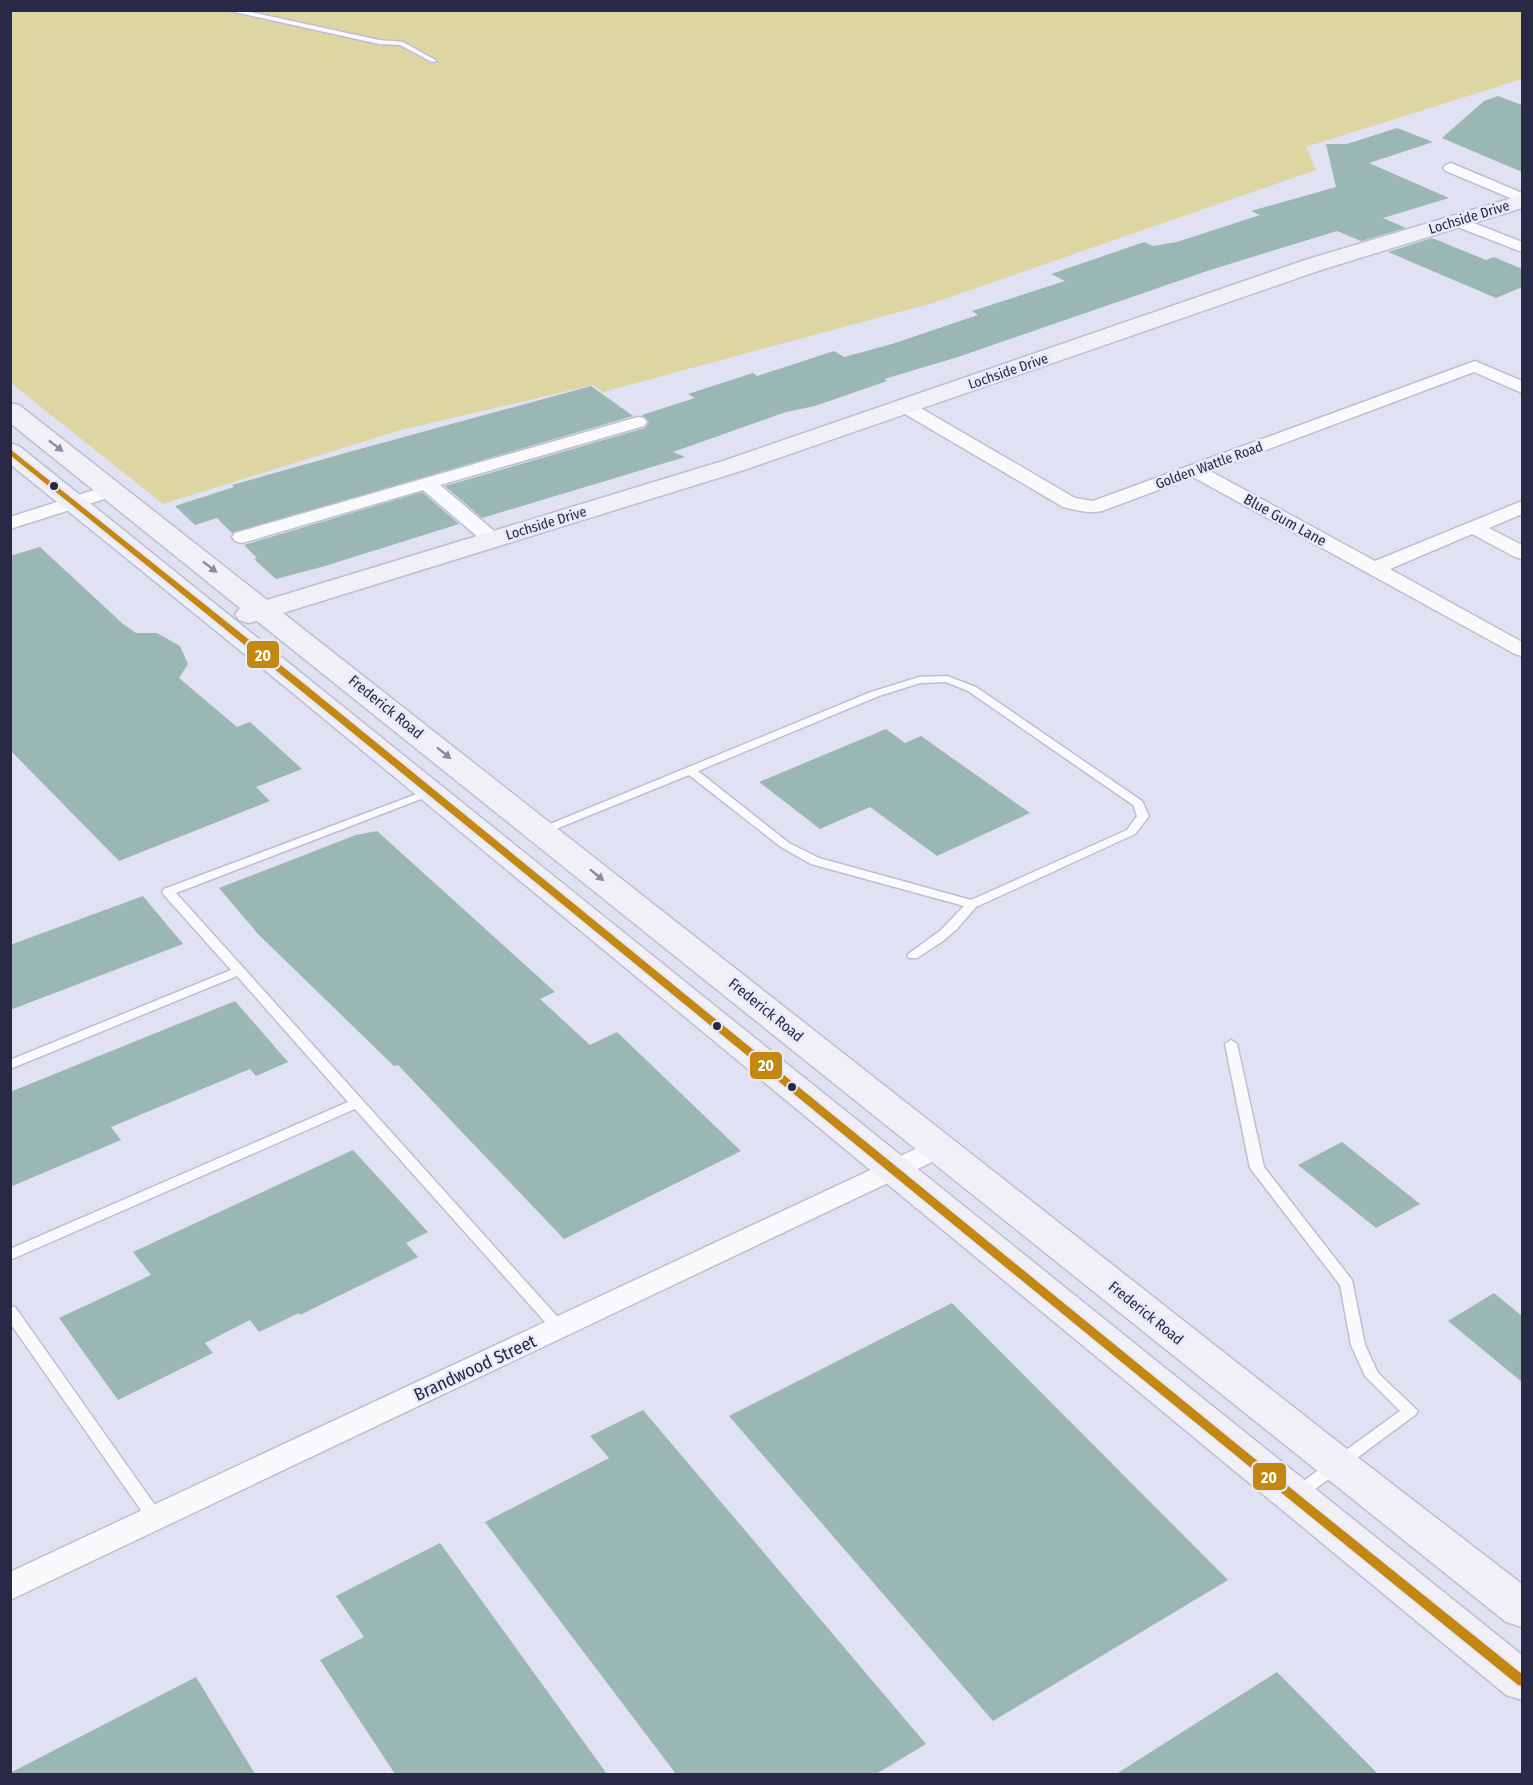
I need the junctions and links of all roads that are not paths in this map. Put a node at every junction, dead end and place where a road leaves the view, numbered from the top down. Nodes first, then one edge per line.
1 (229, 10) edge
2 (434, 61) dead end
3 (1451, 168) dead end
4 (1522, 199) edge
5 (1456, 220) junction
6 (1522, 247) edge
7 (1522, 388) edge
8 (906, 407) junction
9 (10, 410) edge
10 (638, 422) dead end
11 (10, 451) edge
12 (1196, 471) junction
13 (426, 483) junction
14 (113, 490) junction
15 (74, 503) junction
16 (1522, 507) edge
17 (10, 523) edge
18 (1473, 527) junction
19 (242, 537) dead end
20 (493, 540) junction
21 (1522, 553) edge
22 (1374, 569) junction
23 (264, 609) junction
24 (221, 622) junction
25 (1522, 650) edge
26 (689, 769) junction
27 (430, 792) junction
28 (542, 831) junction
29 (972, 904) junction
30 (913, 955) dead end
31 (239, 971) junction
32 (1231, 1044) dead end
33 (10, 1065) edge
34 (357, 1103) junction
35 (939, 1147) junction
36 (892, 1170) junction
37 (10, 1255) edge
38 (10, 1311) edge
39 (559, 1328) junction
40 (1337, 1465) junction
41 (1293, 1497) junction
42 (156, 1519) junction
43 (10, 1587) edge
44 (1522, 1609) edge
45 (1522, 1681) edge

1 - 2 lane
3 - 4 street
4 - 5 main road, Lochside Drive
5 - 6 street
5 - 8 main road, Lochside Drive
7 - 12 street, Golden Wattle Road
8 - 12 street, Golden Wattle Road
8 - 20 main road, Lochside Drive
9 -> 14 main road, Frederick Road
10 - 13 street
11 - 15 main road
12 - 22 street, Blue Gum Lane
13 - 19 street
13 - 20 street, Lochside Drive
14 - 15 street
14 -> 23 main road, Frederick Road
15 - 17 street
15 - 24 main road
16 - 18 street
18 - 21 street
18 - 22 street
20 - 23 main road, Lochside Drive
22 - 25 street, Blue Gum Lane
23 - 24 main road, Lochside Drive
23 -> 28 main road, Frederick Road
24 - 27 main road
26 - 28 lane
26 - 29 lane
26 - 29 lane
27 - 31 lane
27 - 36 main road
28 -> 35 main road, Frederick Road
29 - 30 lane
31 - 33 lane
31 - 34 lane
32 - 40 lane
34 - 37 lane
34 - 39 lane
35 - 36 street, Brandwood Street
35 - 40 main road, Frederick Road
36 - 39 street, Brandwood Street
36 - 41 main road
38 - 42 lane
39 - 42 street, Brandwood Street
40 - 41 lane
40 - 44 main road, Frederick Road
41 - 45 main road
42 - 43 street, Brandwood Street

